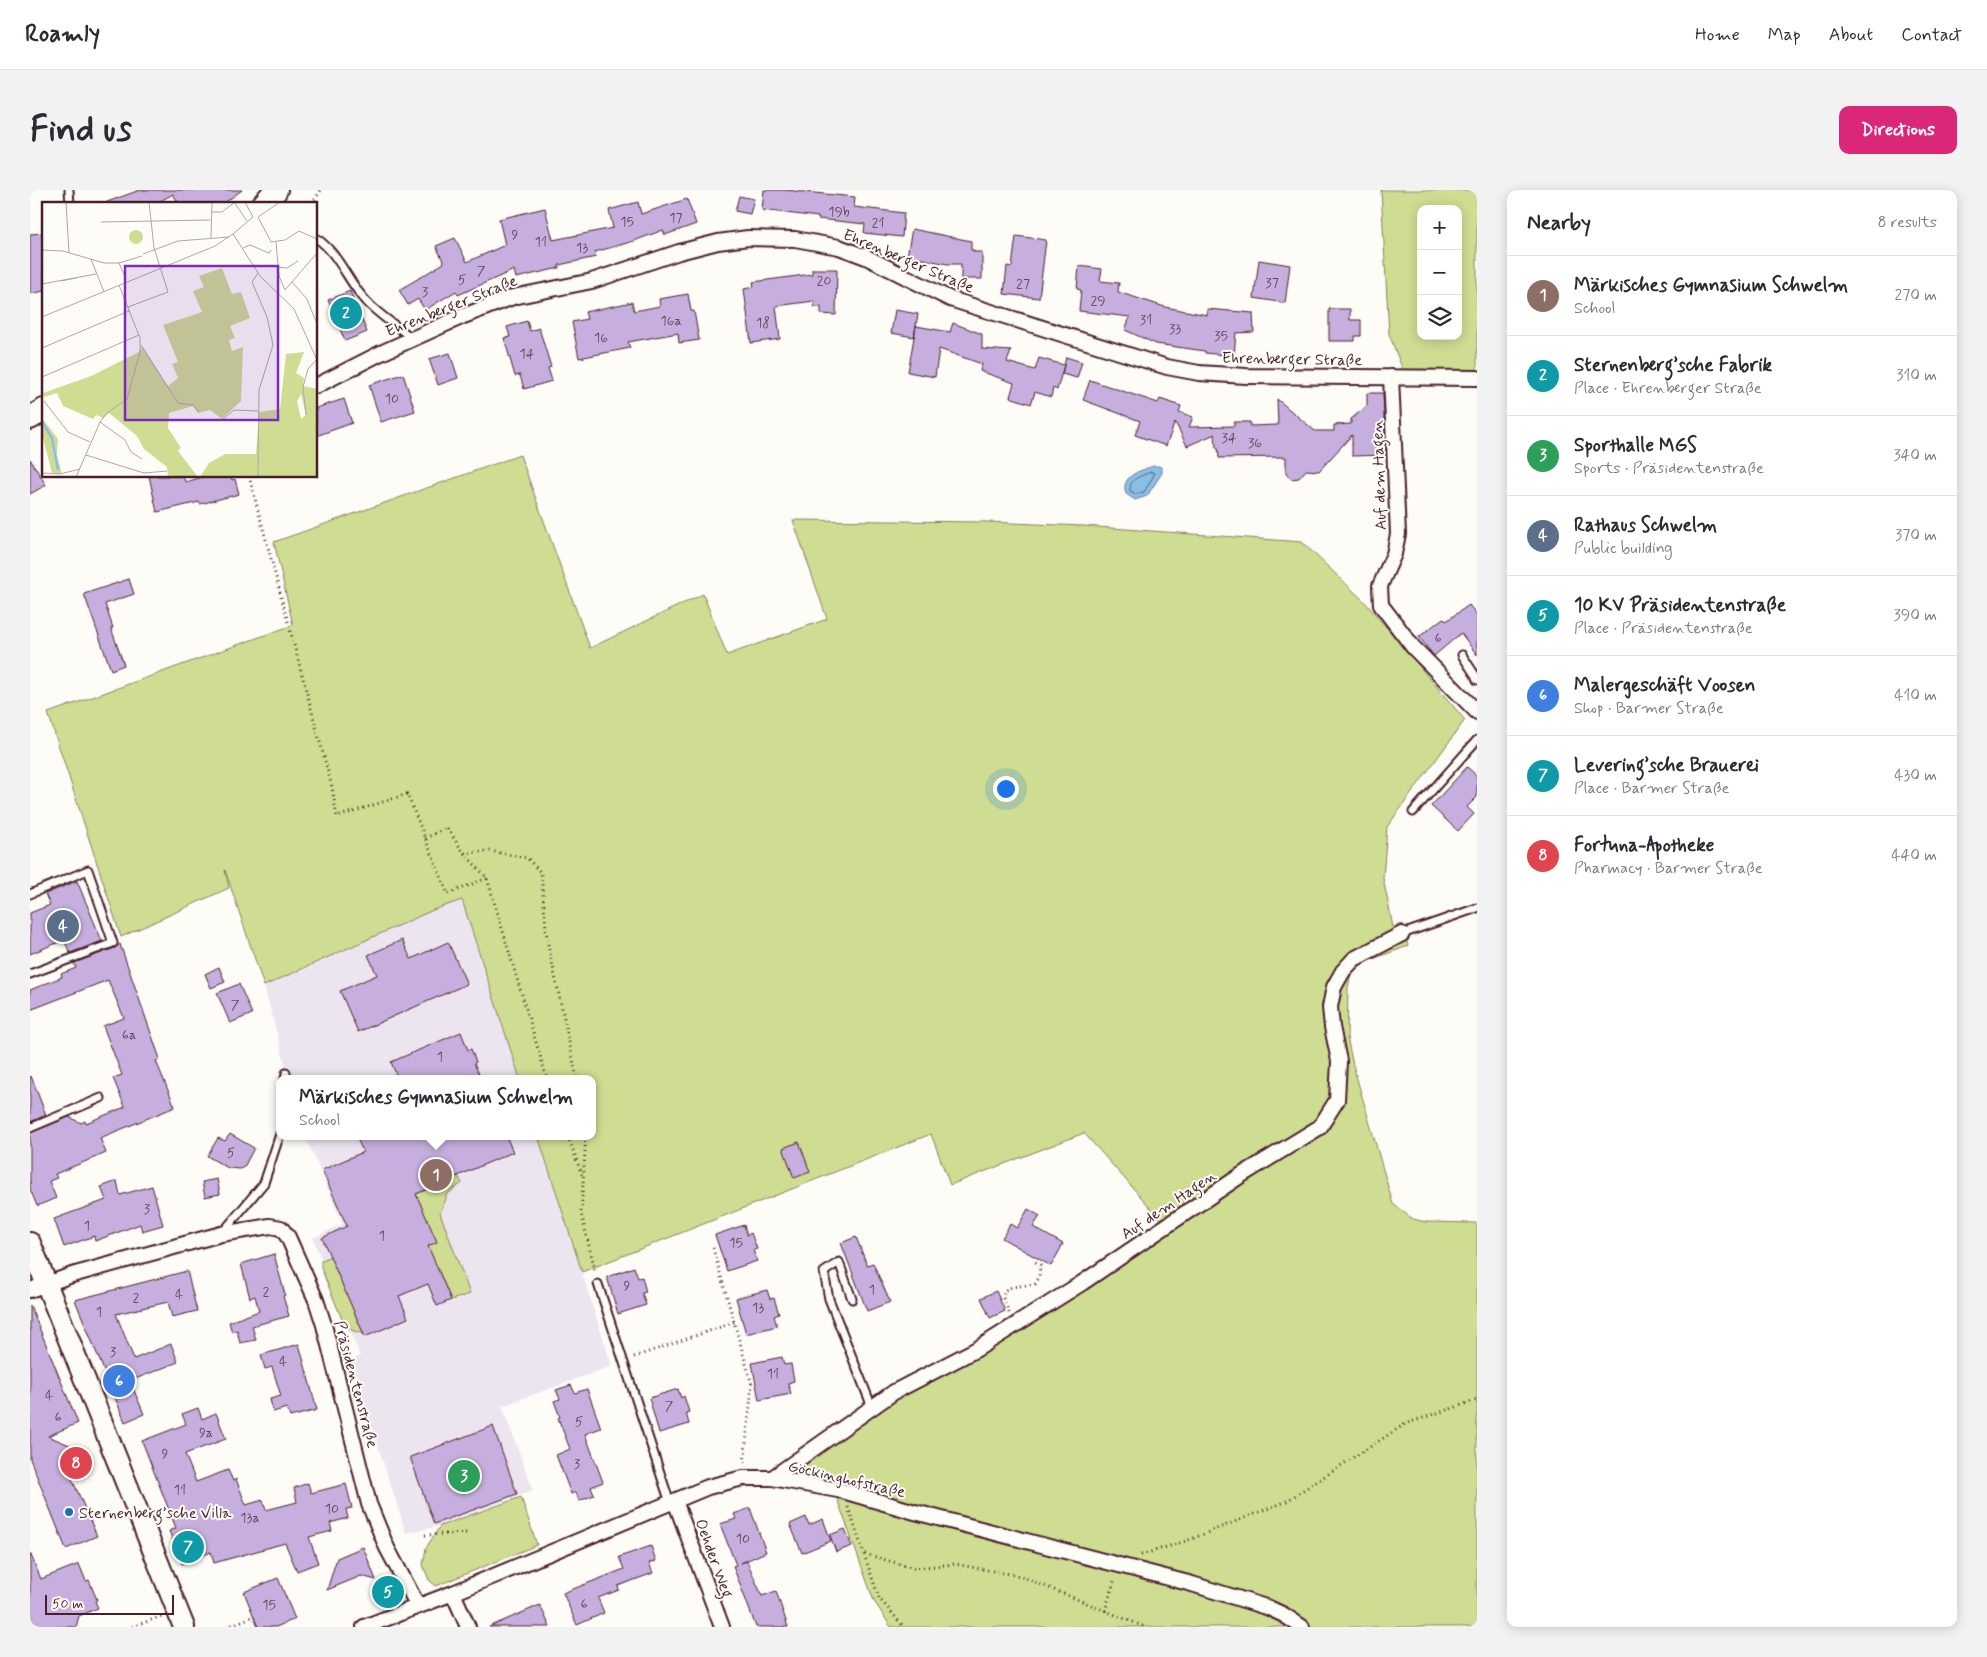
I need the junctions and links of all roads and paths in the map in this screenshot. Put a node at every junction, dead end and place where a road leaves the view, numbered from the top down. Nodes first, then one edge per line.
1 (276, 190) edge
2 (321, 190) edge
3 (266, 202) edge
4 (313, 202) edge
5 (318, 239) edge
6 (413, 339) junction
7 (1392, 376) junction
8 (1477, 378) edge
9 (318, 385) edge
10 (42, 411) edge
11 (30, 418) edge
12 (250, 478) edge
13 (1462, 655) dead end
14 (1477, 680) edge
15 (1477, 712) edge
16 (1477, 740) edge
17 (1413, 812) dead end
18 (425, 838) junction
19 (464, 853) junction
20 (487, 878) junction
21 (30, 894) edge
22 (1477, 908) edge
23 (1402, 934) joint
24 (30, 974) edge
25 (546, 1075) edge
26 (576, 1075) edge
27 (101, 1098) dead end
28 (30, 1128) edge
29 (278, 1140) edge
30 (569, 1140) edge
31 (586, 1140) edge
32 (584, 1180) junction
33 (221, 1234) junction
34 (30, 1243) edge
35 (713, 1248) dead end
36 (1032, 1260) dead end
37 (598, 1284) joint
38 (38, 1287) edge
39 (1003, 1298) dead end
40 (852, 1299) dead end
41 (736, 1322) junction
42 (624, 1360) junction
43 (1477, 1400) edge
44 (872, 1407) junction
45 (743, 1478) junction
46 (772, 1478) junction
47 (842, 1491) junction
48 (673, 1502) junction
49 (467, 1533) dead end
50 (426, 1535) dead end
51 (865, 1554) junction
52 (1117, 1564) junction
53 (453, 1592) junction
54 (418, 1606) junction
55 (1105, 1610) junction
56 (254, 1616) dead end
57 (181, 1618) edge
58 (132, 1627) edge
59 (227, 1627) edge
60 (364, 1627) edge
61 (468, 1627) edge
62 (722, 1627) edge
63 (904, 1627) edge
64 (1145, 1627) edge
65 (1302, 1627) edge

1 - 3 main road
2 - 4 path
5 - 6 lane
6 - 7 street, Ehrenberger Straße
6 - 9 street, Ehrenberger Straße
7 - 8 street, Ehrenberger Straße
7 - 15 street, Auf dem Hagen
10 - 11 main road
12 - 18 path
13 - 14 lane
16 - 17 lane
18 - 19 path
18 - 20 path
19 - 20 path
19 - 26 path
20 - 25 path
21 - 24 lane
22 - 23 lane, Auf dem Hagen
23 - 44 street, Auf dem Hagen
27 - 28 lane
29 - 33 lane
30 - 32 path
31 - 32 path
32 - 37 path
33 - 38 street, Präsidentenstraße
33 - 54 street, Präsidentenstraße
34 - 38 street
35 - 41 path
36 - 39 path
37 - 42 lane
38 - 57 street
40 - 44 lane
41 - 42 path
41 - 45 path
42 - 48 lane
43 - 52 path
44 - 46 street, Auf dem Hagen
45 - 46 street, Göckinghofstraße
45 - 48 street, Göckinghofstraße
46 - 47 street, Göckinghofstraße
47 - 51 path
47 - 52 street, Göckinghofstraße
48 - 53 street, Göckinghofstraße
48 - 62 street, Oehder Weg
49 - 50 path
51 - 55 path
51 - 63 path
52 - 55 path
52 - 65 street, Göckinghofstraße
53 - 54 street, Göckinghofstraße
53 - 61 street
54 - 60 street, Göckinghofstraße
55 - 64 path
56 - 59 path
57 - 58 path

